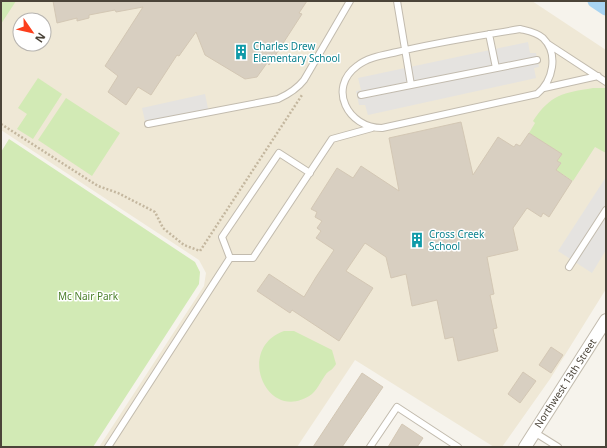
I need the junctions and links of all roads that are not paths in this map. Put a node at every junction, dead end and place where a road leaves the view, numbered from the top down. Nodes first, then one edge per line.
1 (350, 1) edge
2 (397, 1) edge
3 (489, 34) junction
4 (547, 43) junction
5 (405, 50) junction
6 (536, 60) dead end
7 (496, 68) junction
8 (598, 76) junction
9 (606, 82) edge
10 (411, 85) junction
11 (544, 88) junction
12 (361, 96) dead end
13 (148, 124) dead end
14 (372, 128) junction
15 (310, 173) junction
16 (606, 210) edge
17 (230, 258) junction
18 (569, 267) dead end
19 (606, 320) edge
20 (534, 432) junction
21 (108, 447) edge
22 (370, 447) edge
23 (458, 447) edge
24 (524, 447) edge
25 (558, 447) edge

1 - 13 lane
2 - 5 lane
3 - 4 lane
3 - 5 lane
3 - 7 lane
4 - 8 lane
4 - 11 lane
5 - 10 lane
5 - 14 lane
6 - 7 lane
7 - 10 lane
8 - 9 lane
8 - 11 lane
10 - 12 lane
11 - 14 lane
14 - 15 lane
15 - 17 lane
15 - 17 lane
16 - 18 lane
17 - 21 lane
19 - 20 street, Northwest 13th Street
20 - 24 street, Northwest 13th Street
20 - 25 lane
22 - 23 lane

